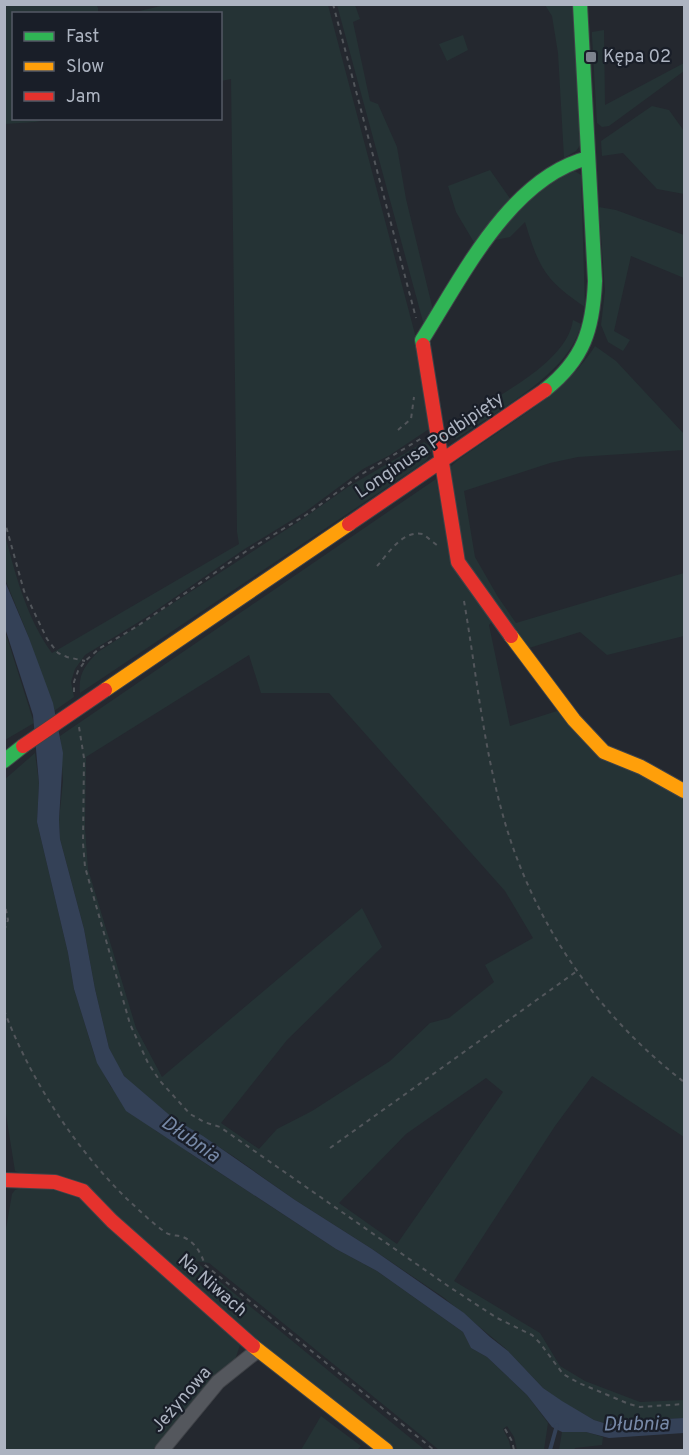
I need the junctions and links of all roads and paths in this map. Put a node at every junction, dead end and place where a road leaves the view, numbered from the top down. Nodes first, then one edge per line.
1 (333, 4) edge
2 (580, 4) edge
3 (588, 158) junction
4 (416, 317) dead end
5 (436, 434) junction
6 (441, 461) junction
7 (4, 519) edge
8 (458, 562) junction
9 (377, 566) dead end
10 (463, 596) dead end
11 (85, 660) junction
12 (75, 694) dead end
13 (80, 735) dead end
14 (4, 761) edge
15 (684, 791) edge
16 (4, 900) edge
17 (4, 931) edge
18 (577, 971) junction
19 (4, 1010) edge
20 (684, 1082) edge
21 (330, 1148) dead end
22 (4, 1180) edge
23 (258, 1350) junction
24 (684, 1404) edge
25 (505, 1429) dead end
26 (162, 1450) edge
27 (386, 1450) edge
28 (434, 1450) edge
29 (513, 1450) edge

1 - 4 path
2 - 3 street, Longinusa Podbipięty
3 - 5 street
3 - 6 street, Longinusa Podbipięty
5 - 6 street
5 - 11 path
6 - 8 street
6 - 14 street, Longinusa Podbipięty, bridge
7 - 11 path
8 - 9 path
8 - 15 street
10 - 18 path
11 - 12 path
13 - 24 path
16 - 17 path
18 - 20 path
18 - 21 path
19 - 28 path
22 - 23 street, Na Niwach
23 - 26 street, Jeżynowa
23 - 27 street, Na Niwach
25 - 29 path

